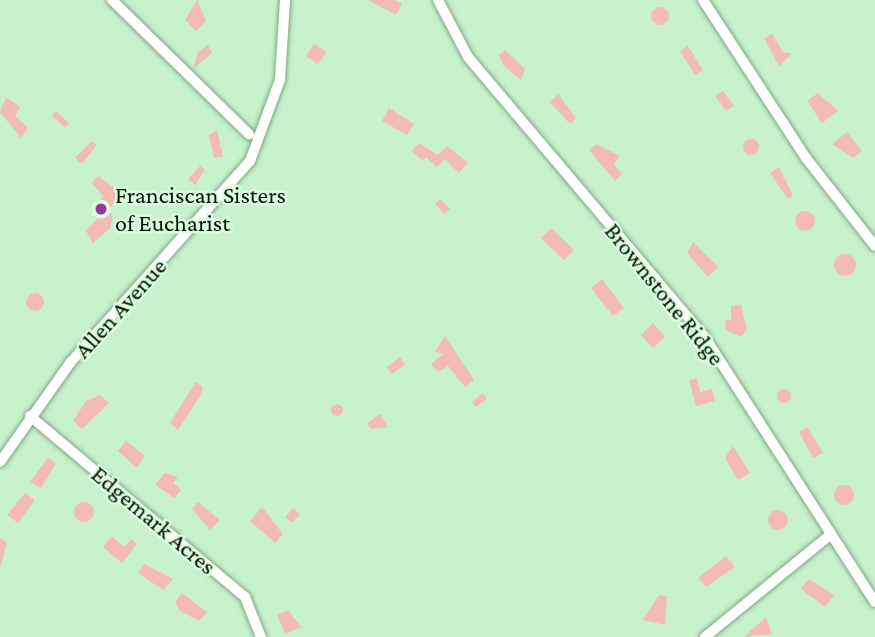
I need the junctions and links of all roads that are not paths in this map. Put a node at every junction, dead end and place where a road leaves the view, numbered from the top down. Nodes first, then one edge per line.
1 (112, 0) edge
2 (285, 0) edge
3 (438, 0) edge
4 (703, 0) edge
5 (264, 133) junction
6 (249, 134) junction
7 (256, 150) junction
8 (875, 246) edge
9 (30, 416) junction
10 (0, 462) edge
11 (830, 534) junction
12 (875, 602) edge
13 (261, 637) edge
14 (705, 637) edge

1 - 6 street
2 - 5 street, Allen Avenue
3 - 11 street, Brownstone Ridge
4 - 8 street
5 - 6 street
5 - 7 street, Allen Avenue
6 - 7 street
7 - 9 street, Allen Avenue
9 - 10 street, Allen Avenue
9 - 13 street, Edgemark Acres
11 - 12 street, Brownstone Ridge
11 - 14 street

